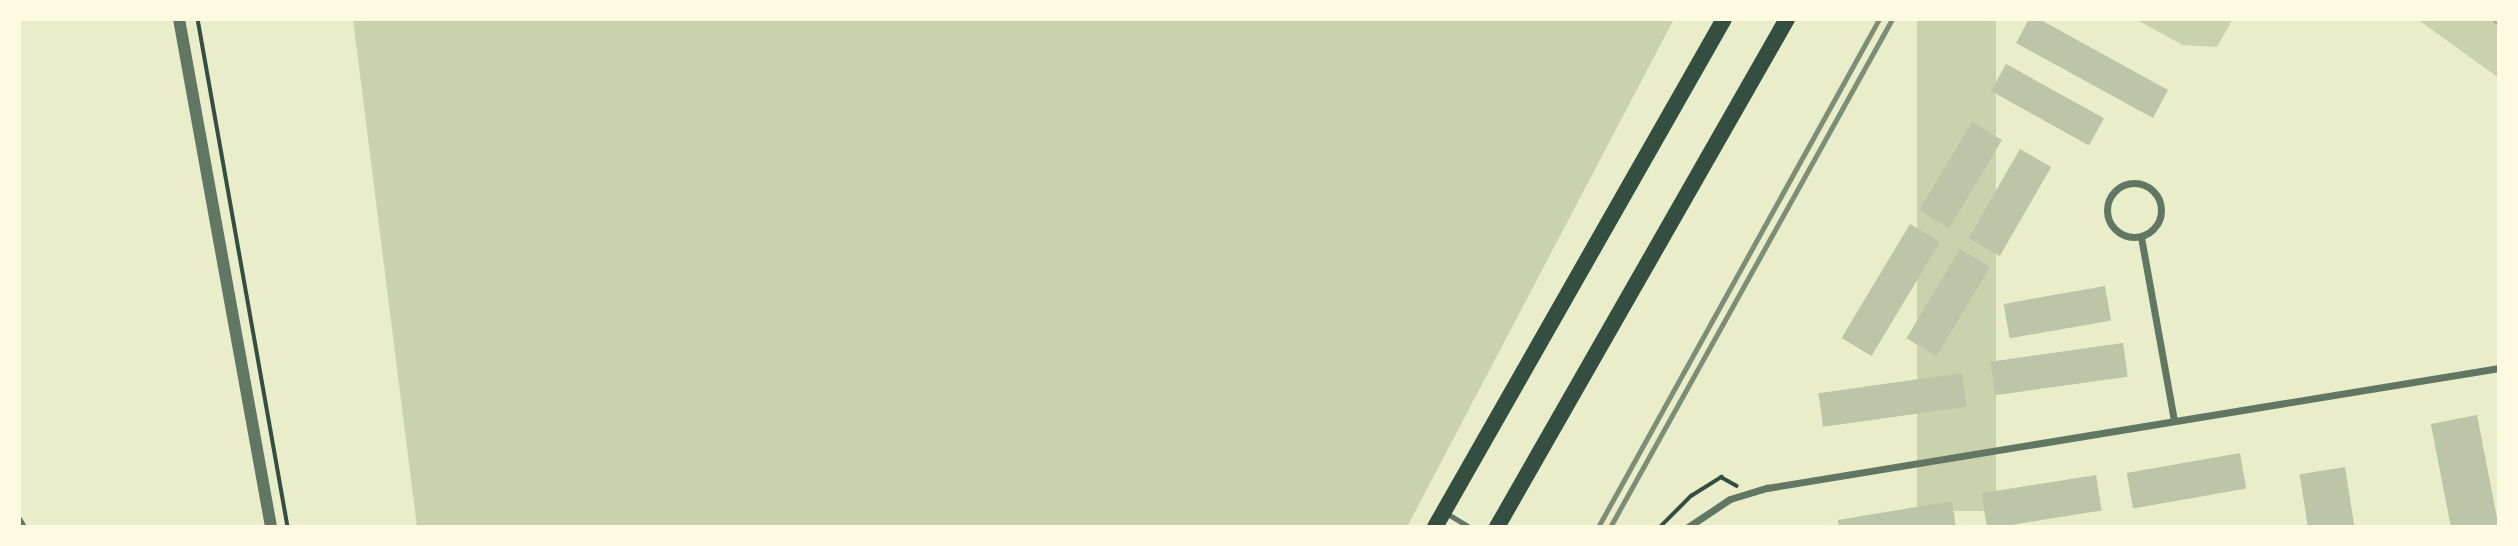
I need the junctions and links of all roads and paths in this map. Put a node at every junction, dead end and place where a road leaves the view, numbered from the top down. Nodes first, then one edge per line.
1 (178, 19) edge
2 (198, 19) edge
3 (1724, 19) edge
4 (1787, 19) edge
5 (2141, 237) junction
6 (2499, 368) edge
7 (2174, 421) junction
8 (1736, 483) dead end
9 (1444, 511) junction
10 (19, 520) edge
11 (23, 527) edge
12 (271, 527) edge
13 (288, 527) edge
14 (1435, 527) edge
15 (1469, 527) edge
16 (1497, 527) edge
17 (1660, 527) edge
18 (1688, 527) edge

1 - 12 street
2 - 13 path
3 - 9 main road
4 - 16 main road
5 - 5 street
5 - 7 street
6 - 7 street
7 - 18 street
8 - 17 path
9 - 14 main road
9 - 15 lane
10 - 11 street

